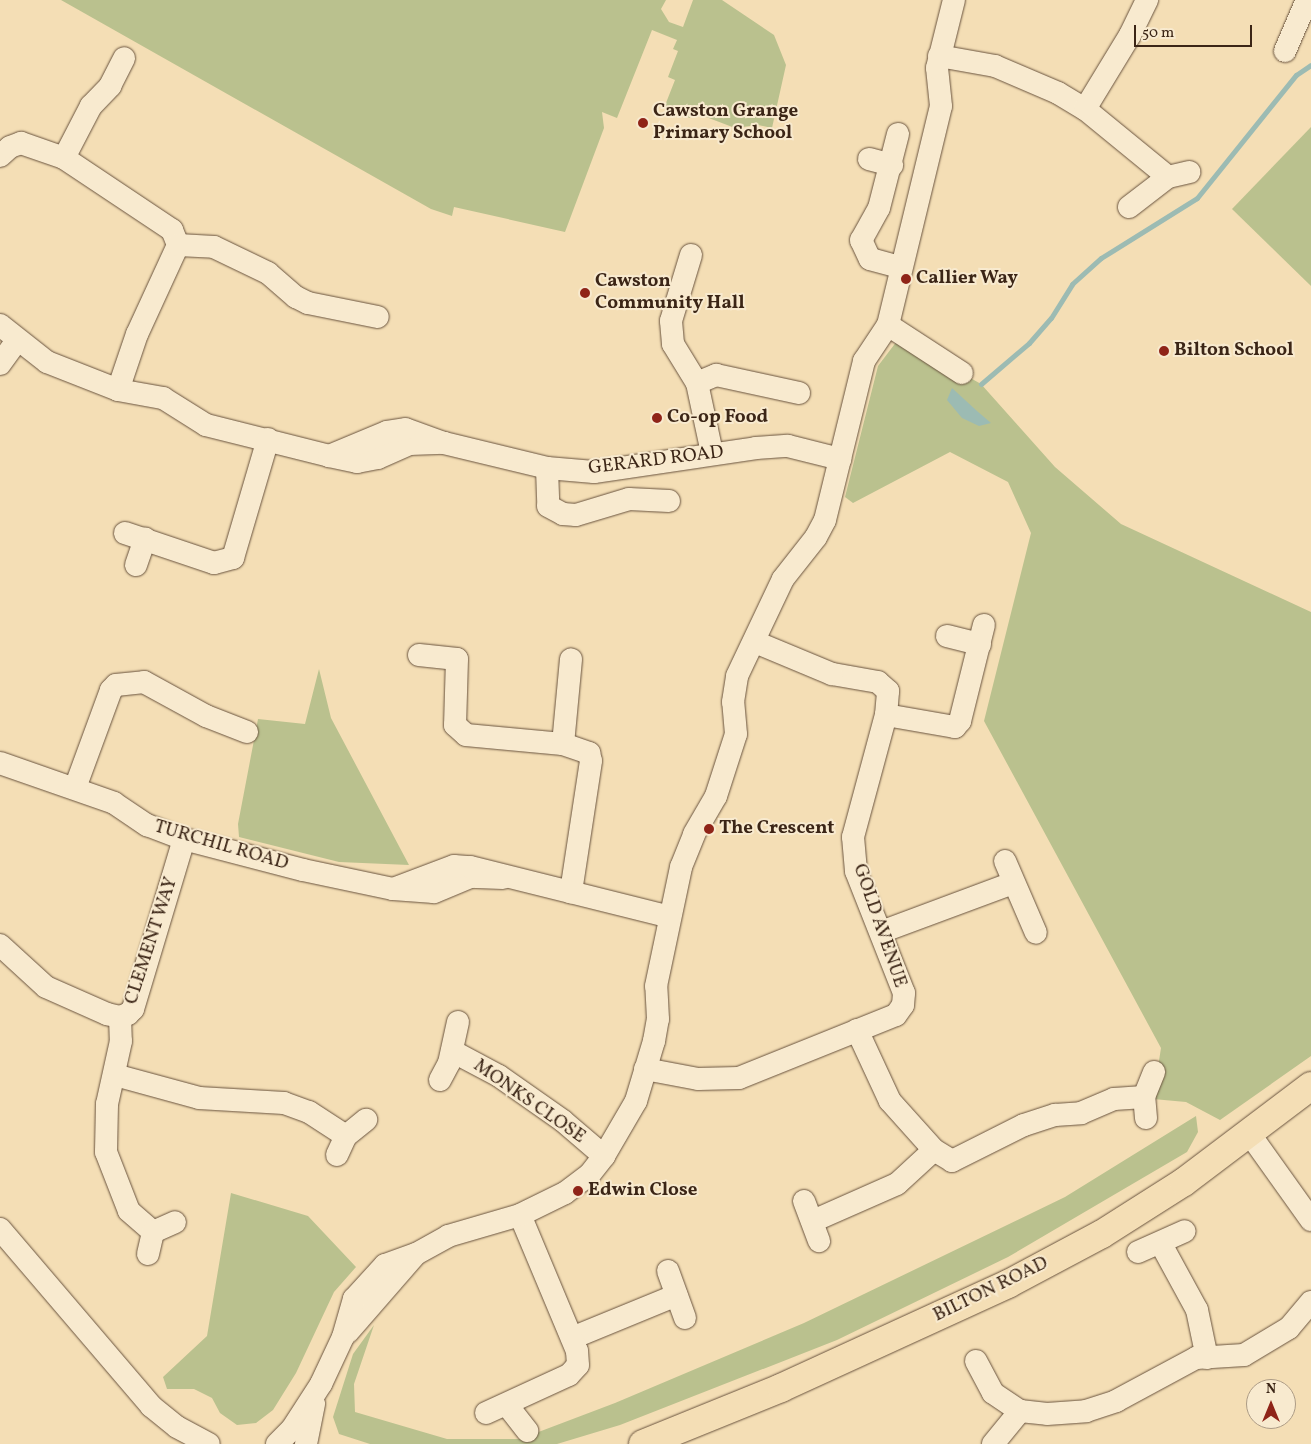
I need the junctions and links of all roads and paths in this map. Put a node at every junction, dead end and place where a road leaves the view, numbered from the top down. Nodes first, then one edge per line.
1 (954, 0) edge
2 (1147, 0) edge
3 (1307, 0) edge
4 (1285, 51) dead end
5 (939, 56) junction
6 (124, 58) dead end
7 (1085, 108) junction
8 (898, 134) dead end
9 (3, 145) edge
10 (64, 158) junction
11 (869, 159) dead end
12 (892, 165) junction
13 (1129, 207) dead end
14 (178, 245) junction
15 (691, 255) dead end
16 (900, 267) junction
17 (378, 317) dead end
18 (0, 325) edge
19 (888, 325) junction
20 (17, 341) junction
21 (0, 364) edge
22 (962, 373) dead end
23 (697, 383) junction
24 (118, 390) junction
25 (799, 393) dead end
26 (268, 440) junction
27 (712, 453) junction
28 (840, 459) junction
29 (546, 468) junction
30 (669, 501) dead end
31 (136, 565) dead end
32 (947, 636) dead end
33 (755, 642) junction
34 (419, 655) dead end
35 (571, 659) dead end
36 (886, 715) junction
37 (247, 732) dead end
38 (563, 744) junction
39 (0, 763) edge
40 (76, 788) junction
41 (184, 839) junction
42 (1005, 862) dead end
43 (1013, 883) junction
44 (571, 892) junction
45 (670, 917) junction
46 (880, 932) junction
47 (1036, 933) dead end
48 (0, 946) edge
49 (120, 1017) junction
50 (458, 1022) dead end
51 (857, 1030) junction
52 (452, 1051) junction
53 (645, 1069) junction
54 (1154, 1072) dead end
55 (115, 1075) junction
56 (440, 1080) dead end
57 (1311, 1086) edge
58 (366, 1120) dead end
59 (1249, 1133) junction
60 (934, 1150) junction
61 (604, 1156) junction
62 (804, 1200) dead end
63 (520, 1215) junction
64 (1311, 1220) edge
65 (175, 1222) dead end
66 (0, 1229) edge
67 (1185, 1231) dead end
68 (1161, 1244) junction
69 (1138, 1252) dead end
70 (668, 1271) dead end
71 (678, 1295) junction
72 (1311, 1302) edge
73 (685, 1318) dead end
74 (572, 1338) junction
75 (1207, 1358) junction
76 (976, 1361) dead end
77 (316, 1393) junction
78 (507, 1405) junction
79 (1020, 1411) junction
80 (486, 1413) dead end
81 (527, 1431) dead end
82 (183, 1435) edge
83 (209, 1444) edge
84 (276, 1444) edge
85 (306, 1444) edge
86 (643, 1444) edge
87 (992, 1444) edge

1 - 5 street
2 - 7 street
3 - 4 street
5 - 7 street
5 - 16 street
6 - 10 street
7 - 13 street
8 - 12 street
9 - 10 street
10 - 14 street
11 - 12 street
12 - 16 street
14 - 17 street
14 - 24 street
15 - 23 street
16 - 19 street
18 - 20 street, GERARD ROAD
19 - 22 street
19 - 28 street
20 - 21 street
20 - 24 street, GERARD ROAD
23 - 25 street
23 - 27 street
24 - 26 street, GERARD ROAD
26 - 29 street, GERARD ROAD
26 - 31 street
27 - 28 street, GERARD ROAD
27 - 29 street, GERARD ROAD
28 - 33 street
29 - 30 street
32 - 36 street
33 - 36 street, GOLD AVENUE
33 - 45 street
34 - 38 street
35 - 38 street
36 - 46 street, GOLD AVENUE
37 - 40 street
38 - 44 street
39 - 40 street, TURCHIL ROAD
40 - 41 street, TURCHIL ROAD
41 - 44 street, TURCHIL ROAD
41 - 49 street, CLEMENT WAY
42 - 43 street
43 - 46 street
43 - 47 street
44 - 45 street, TURCHIL ROAD
45 - 53 street
46 - 51 street, GOLD AVENUE
48 - 49 street, CLEMENT WAY
49 - 55 street
50 - 52 street, MONKS CLOSE
51 - 53 street, GOLD AVENUE
51 - 60 street
52 - 56 street, MONKS CLOSE
52 - 61 street, MONKS CLOSE
53 - 61 street
54 - 60 street
55 - 58 street
55 - 65 street
57 - 59 main road, BILTON ROAD
59 - 64 street
59 - 86 main road, BILTON ROAD
60 - 62 street
61 - 63 street
63 - 74 street
63 - 77 street
66 - 82 street
67 - 68 street
68 - 69 street
68 - 75 street
70 - 71 street
71 - 73 street
71 - 74 street
72 - 75 street
74 - 78 street
75 - 79 street
76 - 79 street
77 - 84 street
77 - 85 street
78 - 80 street
78 - 81 street
79 - 87 street
82 - 83 street

